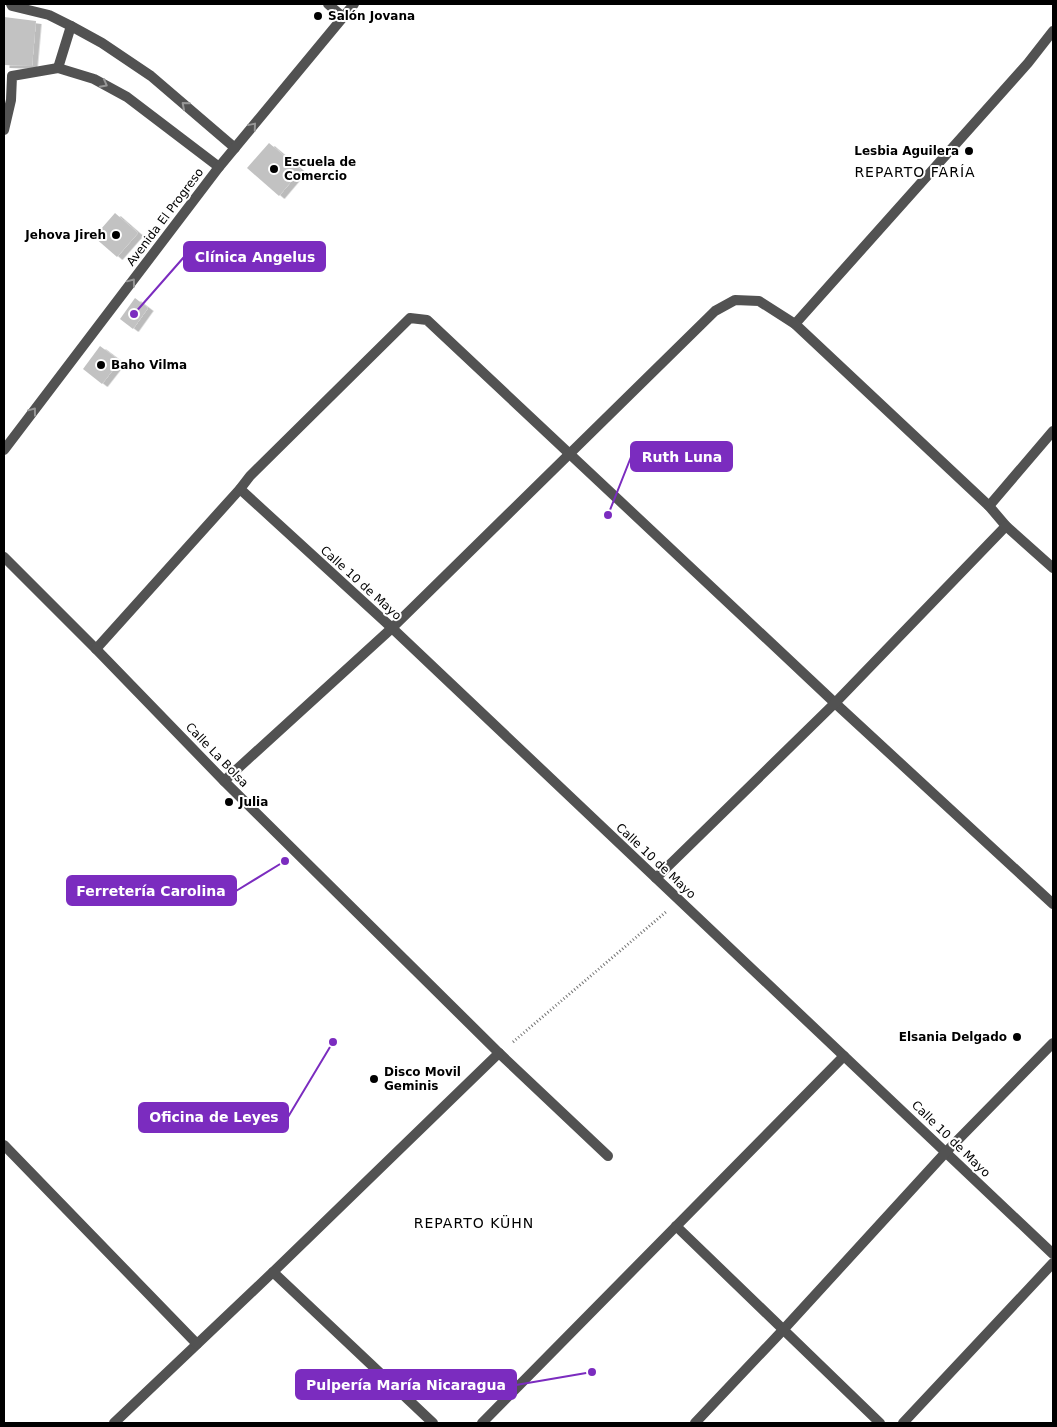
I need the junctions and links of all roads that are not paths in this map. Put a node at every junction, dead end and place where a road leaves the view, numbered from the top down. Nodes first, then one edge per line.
1 (11, 4) edge
2 (328, 4) edge
3 (354, 4) edge
4 (343, 17) junction
5 (71, 26) junction
6 (1053, 32) edge
7 (58, 68) junction
8 (4, 130) edge
9 (234, 148) junction
10 (219, 167) junction
11 (796, 324) junction
12 (1053, 431) edge
13 (4, 450) edge
14 (568, 454) junction
15 (240, 489) junction
16 (990, 506) junction
17 (1006, 526) junction
18 (4, 557) edge
19 (1053, 568) edge
20 (392, 628) junction
21 (96, 649) junction
22 (835, 703) junction
23 (224, 781) junction
24 (656, 878) junction
25 (1053, 904) edge
26 (1053, 1043) edge
27 (499, 1053) junction
28 (844, 1056) junction
29 (4, 1145) edge
30 (946, 1152) junction
31 (608, 1156) dead end
32 (676, 1226) junction
33 (1053, 1254) edge
34 (1053, 1263) edge
35 (274, 1272) junction
36 (784, 1330) junction
37 (197, 1344) junction
38 (114, 1423) edge
39 (433, 1423) edge
40 (482, 1423) edge
41 (695, 1423) edge
42 (880, 1423) edge
43 (903, 1423) edge

1 - 5 street
2 - 4 street
3 - 4 street, Avenida El Progreso
9 -> 4 street, Avenida El Progreso
5 - 7 street
9 -> 5 street
6 - 11 street
7 - 8 street
7 -> 10 street
9 - 10 street, Avenida El Progreso
13 -> 10 street, Avenida El Progreso
11 - 14 street
11 - 16 street
12 - 16 street
14 - 15 street
14 - 20 street
14 - 22 street
15 - 20 street, Calle 10 de Mayo
15 - 21 street
16 - 17 street
17 - 19 street
17 - 22 street
18 - 21 street, Calle La Bolsa
20 - 23 street
20 - 24 street, Calle 10 de Mayo
21 - 23 street, Calle La Bolsa
22 - 24 street
22 - 25 street
23 - 27 street, Calle La Bolsa
24 - 28 street, Calle 10 de Mayo
26 - 30 street
27 - 31 street, Calle La Bolsa
27 - 35 street
28 - 30 street, Calle 10 de Mayo
28 - 32 street
29 - 37 street
30 - 33 street, Calle 10 de Mayo
30 - 36 street
32 - 36 street
32 - 40 street
34 - 43 street
35 - 37 street
35 - 39 street
36 - 41 street
36 - 42 street
37 - 38 street

